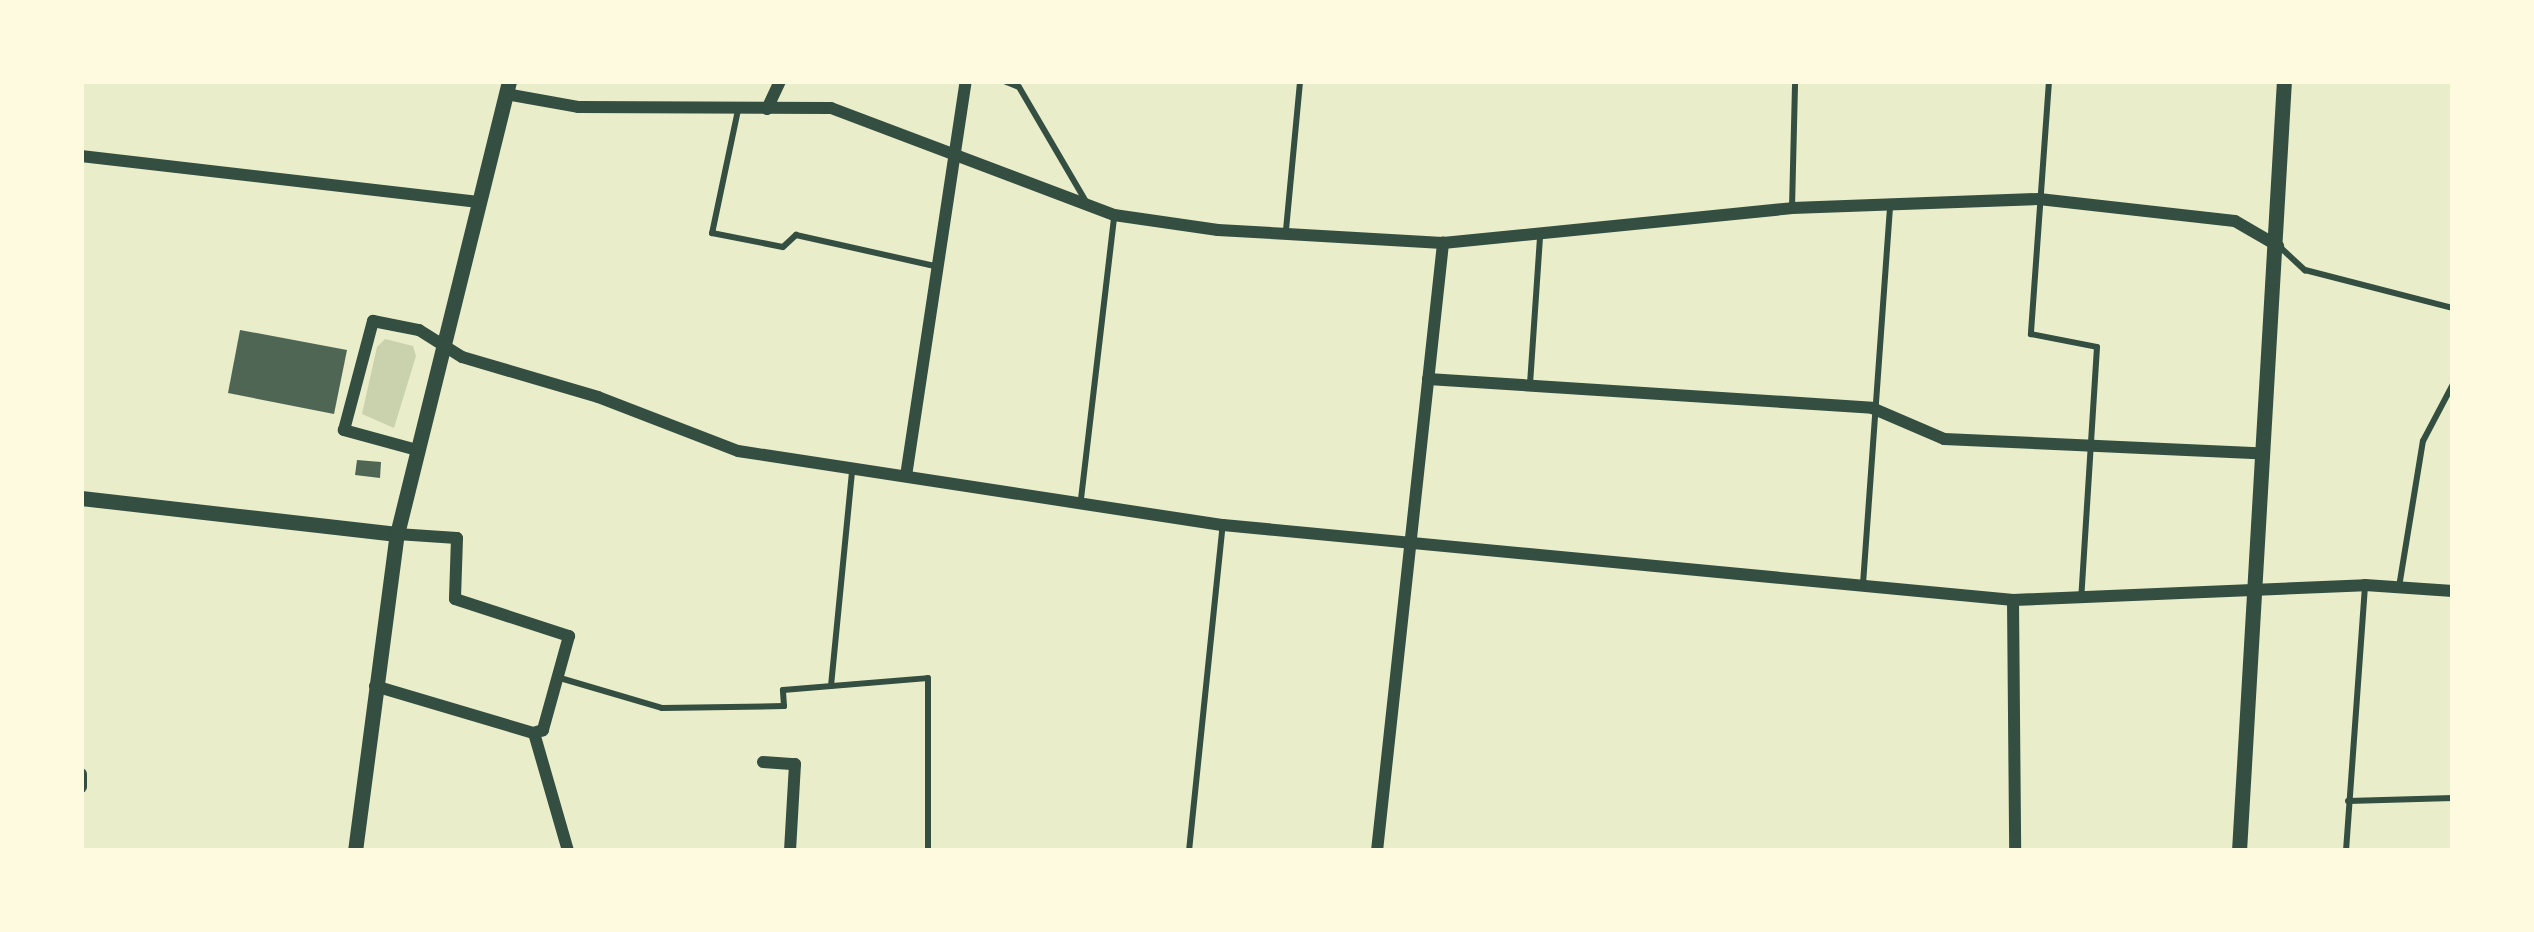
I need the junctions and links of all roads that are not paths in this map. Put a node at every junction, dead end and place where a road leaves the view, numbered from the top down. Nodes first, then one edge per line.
1 (780, 81) edge
2 (966, 81) edge
3 (1004, 81) edge
4 (1300, 81) edge
5 (1795, 81) edge
6 (2049, 81) edge
7 (2284, 81) edge
8 (508, 87) edge
9 (766, 109) junction
10 (738, 110) junction
11 (81, 156) edge
12 (955, 156) junction
13 (2039, 199) junction
14 (476, 202) junction
15 (1891, 204) junction
16 (1088, 205) junction
17 (1792, 208) junction
18 (1114, 215) junction
19 (1540, 230) junction
20 (1286, 234) junction
21 (1443, 244) junction
22 (2278, 246) junction
23 (938, 266) junction
24 (2453, 308) edge
25 (443, 344) junction
26 (1428, 379) junction
27 (2453, 384) edge
28 (1530, 388) junction
29 (1872, 408) junction
30 (2088, 445) junction
31 (418, 450) junction
32 (2258, 453) junction
33 (853, 468) junction
34 (906, 476) junction
35 (81, 498) edge
36 (1081, 499) junction
37 (1223, 525) junction
38 (398, 534) junction
39 (1410, 546) junction
40 (2365, 585) junction
41 (1863, 586) junction
42 (2399, 587) junction
43 (2453, 591) edge
44 (2249, 594) junction
45 (2081, 599) junction
46 (2013, 600) junction
47 (557, 677) junction
48 (375, 686) junction
49 (831, 686) junction
50 (534, 733) junction
51 (763, 762) dead end
52 (81, 774) edge
53 (81, 787) edge
54 (2453, 798) edge
55 (2348, 801) junction
56 (355, 851) edge
57 (568, 851) edge
58 (790, 851) edge
59 (928, 851) edge
60 (1189, 851) edge
61 (1376, 851) edge
62 (2015, 851) edge
63 (2240, 851) edge
64 (2346, 851) edge

1 - 9 street
2 - 12 street
3 - 16 lane
4 - 20 lane
5 - 17 lane
6 - 13 lane
7 - 22 street
8 - 10 street
8 - 14 street
9 - 10 street
9 - 12 street
10 - 23 lane
11 - 14 street
12 - 16 street
12 - 23 street
13 - 15 street
13 - 22 street
13 - 30 lane
14 - 25 street
15 - 17 street
15 - 29 lane
16 - 18 street
17 - 19 street
18 - 20 street
18 - 36 lane
19 - 21 street
19 - 28 lane
20 - 21 street
21 - 26 street
22 - 24 lane
22 - 32 street
23 - 34 street
25 - 31 street
25 - 31 street
25 - 33 street
26 - 28 street
26 - 39 street
27 - 42 lane
28 - 29 street
29 - 30 street
29 - 41 lane
30 - 32 street
30 - 45 lane
31 - 38 street
32 - 44 street
33 - 34 street
33 - 49 lane
34 - 36 street
35 - 38 street
36 - 37 street
37 - 39 street
37 - 60 lane
38 - 47 street
38 - 48 street
39 - 41 street
39 - 61 street
40 - 42 street
40 - 44 street
40 - 55 lane
41 - 46 street
42 - 43 street
44 - 45 street
44 - 63 street
45 - 46 street
46 - 62 street
47 - 49 lane
47 - 50 street
48 - 50 street
48 - 56 street
49 - 59 lane
50 - 57 street
51 - 58 street
52 - 53 street
54 - 55 lane
55 - 64 lane

